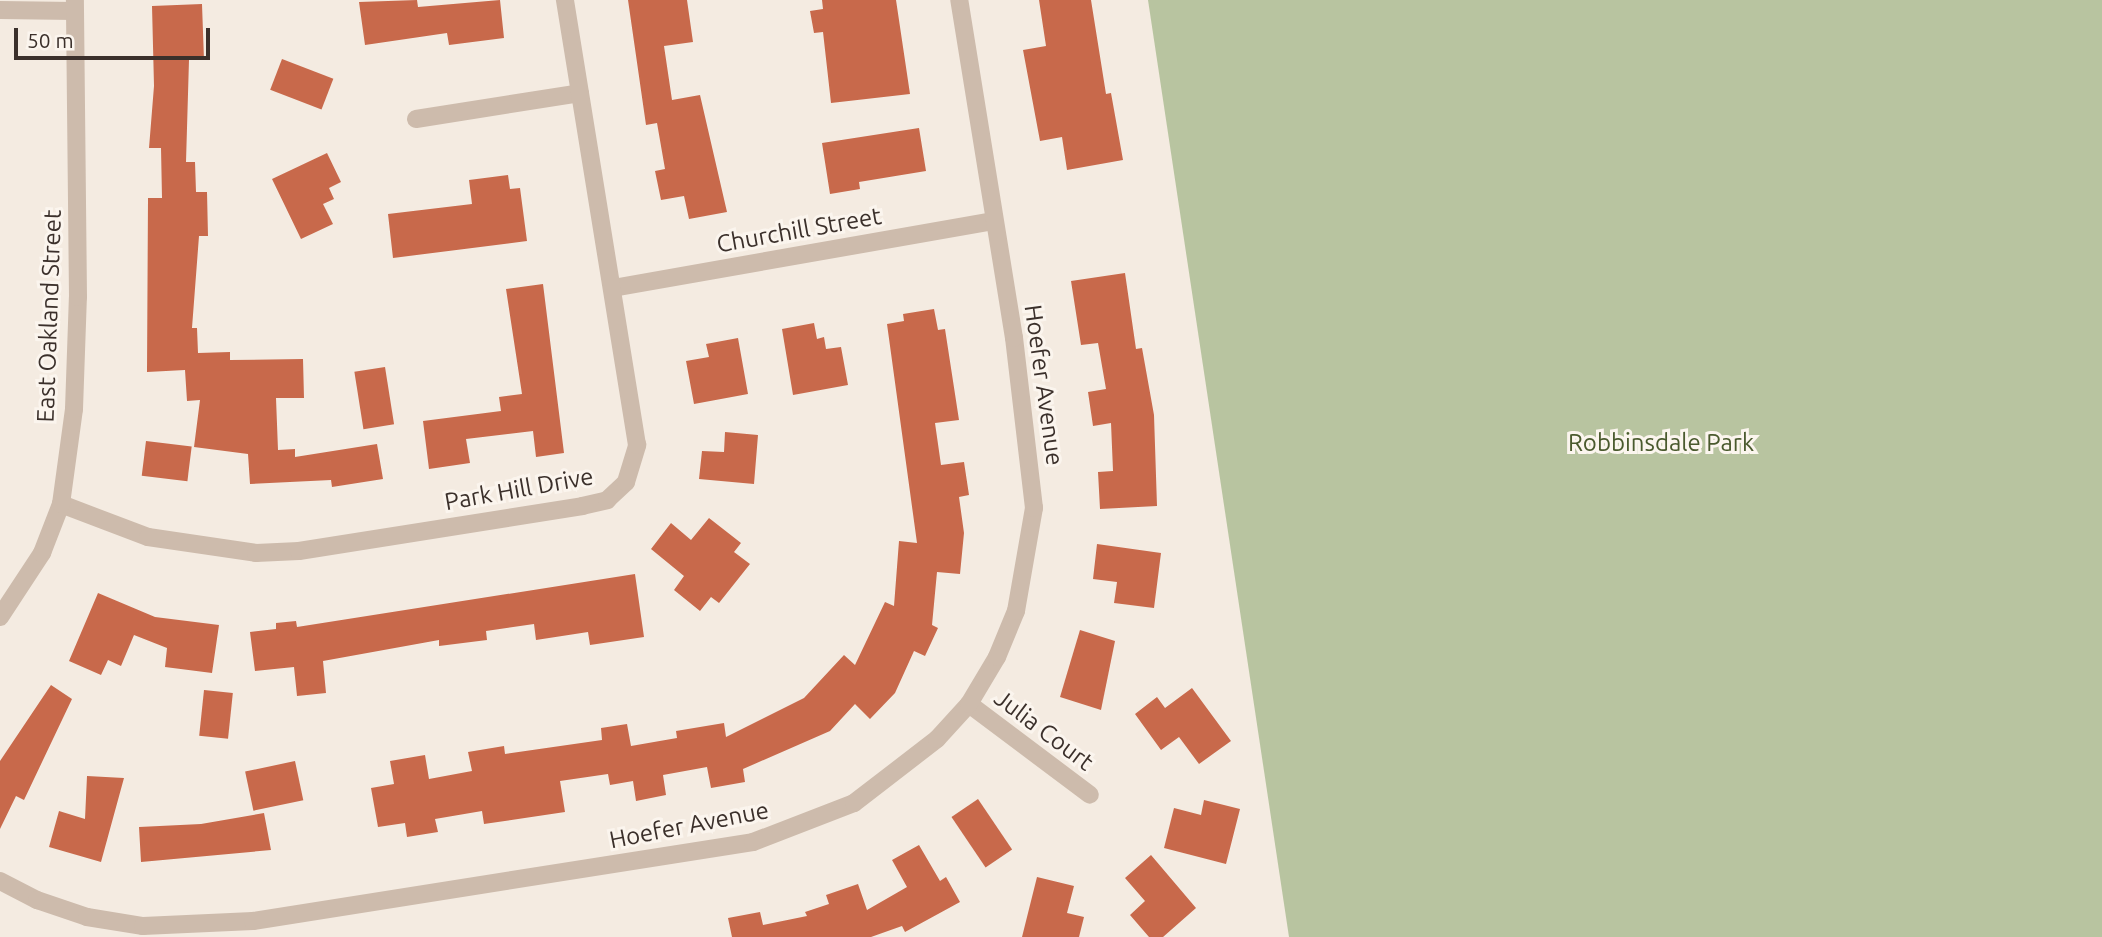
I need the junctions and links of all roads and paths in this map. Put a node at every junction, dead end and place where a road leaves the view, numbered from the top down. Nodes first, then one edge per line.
1 (565, 0) edge
2 (959, 0) edge
3 (75, 6) edge
4 (0, 10) edge
5 (580, 93) junction
6 (416, 119) dead end
7 (994, 220) junction
8 (613, 288) junction
9 (61, 505) junction
10 (0, 618) edge
11 (969, 704) junction
12 (1090, 795) dead end
13 (0, 881) edge

1 - 5 street, Park Hill Drive
2 - 7 street, Hoefer Avenue
3 - 4 street
3 - 9 street, East Oakland Street
5 - 6 street
5 - 8 street, Park Hill Drive
7 - 8 street, Churchill Street
7 - 11 street, Hoefer Avenue
8 - 9 street, Park Hill Drive
9 - 10 street, East Oakland Street
11 - 12 street, Julia Court
11 - 13 street, Hoefer Avenue

